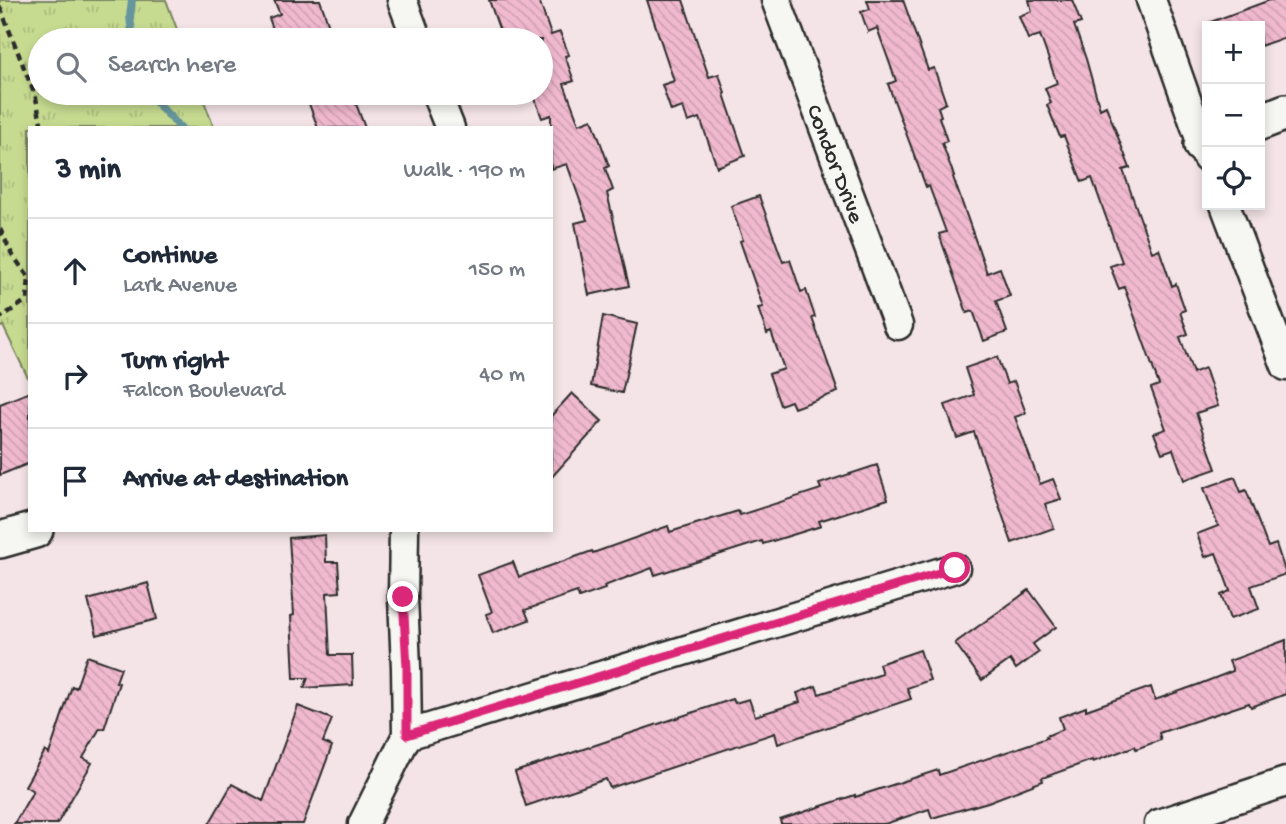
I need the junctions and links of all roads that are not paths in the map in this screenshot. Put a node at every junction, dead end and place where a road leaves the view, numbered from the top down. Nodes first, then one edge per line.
1 (402, 0) edge
2 (776, 0) edge
3 (1151, 0) edge
4 (412, 28) edge
5 (441, 105) edge
6 (1286, 112) edge
7 (1265, 120) edge
8 (449, 126) edge
9 (1205, 147) edge
10 (1227, 210) edge
11 (898, 325) dead end
12 (1286, 366) edge
13 (28, 532) edge
14 (404, 532) edge
15 (0, 540) edge
16 (955, 568) dead end
17 (407, 735) junction
18 (1286, 782) edge
19 (363, 824) edge
20 (1159, 824) edge

1 - 4 street
2 - 11 street, Condor Drive
3 - 9 street
5 - 8 street
6 - 7 street
10 - 12 street
13 - 15 street
14 - 17 street
16 - 17 street
17 - 19 street
18 - 20 street

